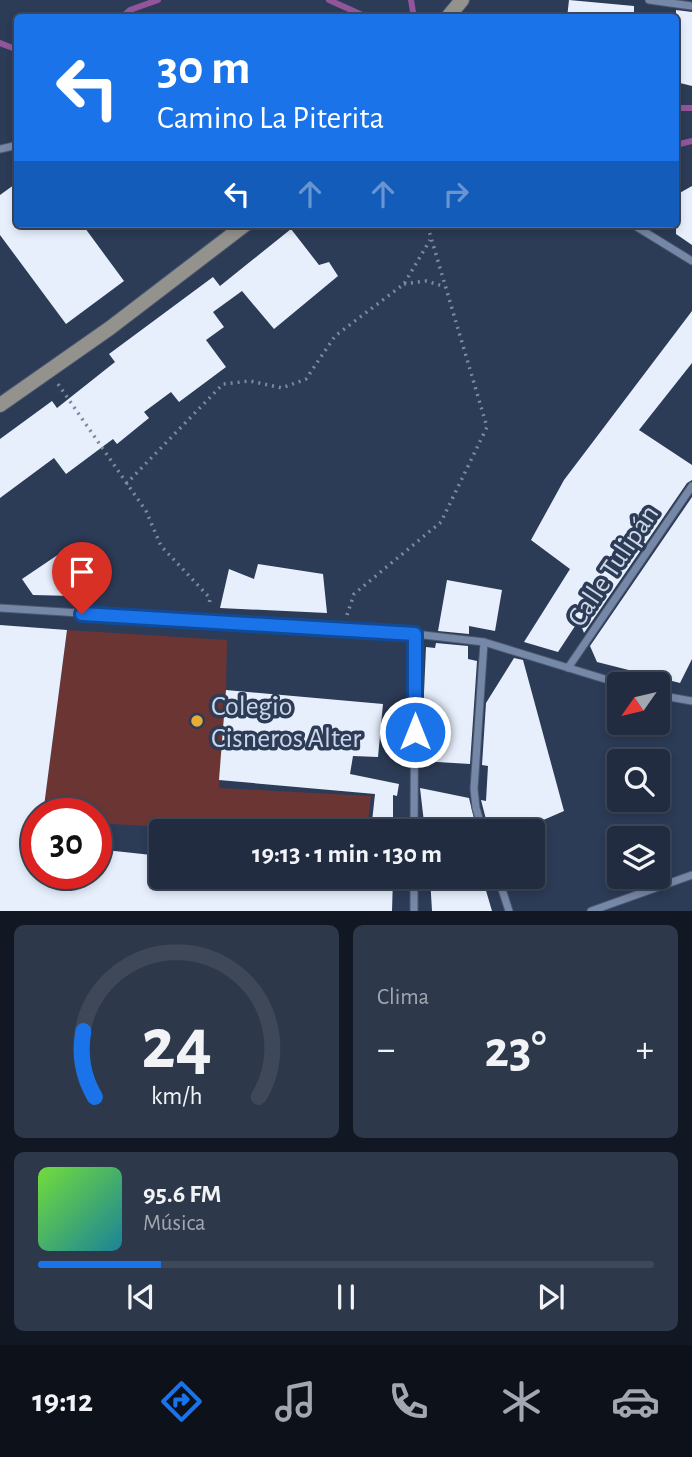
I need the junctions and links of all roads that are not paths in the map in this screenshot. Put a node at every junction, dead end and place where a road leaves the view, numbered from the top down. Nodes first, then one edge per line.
1 (462, 0) edge
2 (649, 0) edge
3 (692, 6) edge
4 (450, 14) edge
5 (241, 228) edge
6 (638, 228) edge
7 (692, 261) edge
8 (0, 405) edge
9 (692, 486) edge
10 (0, 608) edge
11 (415, 634) junction
12 (484, 642) junction
13 (568, 668) junction
14 (607, 680) edge
15 (670, 697) edge
16 (692, 701) edge
17 (414, 819) edge
18 (479, 819) edge
19 (692, 875) edge
20 (414, 889) edge
21 (502, 889) edge
22 (414, 911) edge
23 (509, 911) edge
24 (591, 911) edge

1 - 4 main road
2 - 3 street
5 - 8 main road
6 - 7 street
9 - 13 street, Calle Tulipán
10 - 11 street
11 - 12 street
11 - 17 street
12 - 13 street
12 - 18 street
13 - 14 street
15 - 16 street
19 - 24 street
20 - 22 street
21 - 23 street

